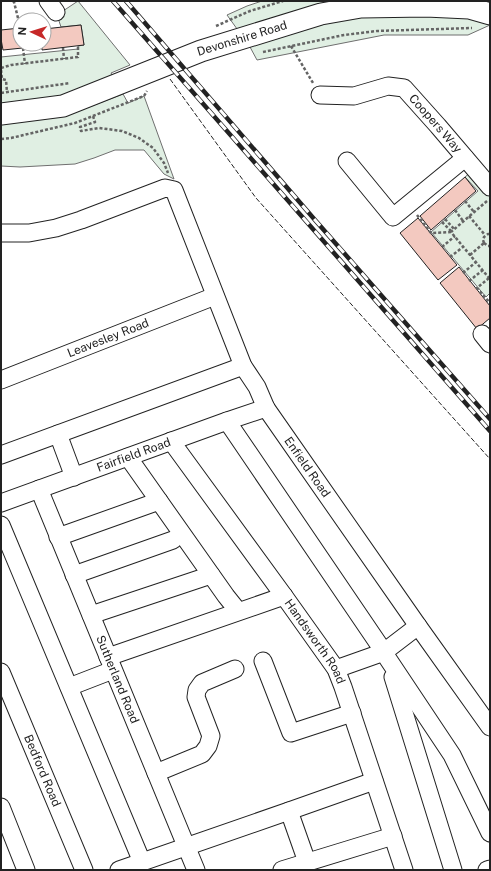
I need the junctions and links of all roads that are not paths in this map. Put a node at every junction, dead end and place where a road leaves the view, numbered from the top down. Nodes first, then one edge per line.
1 (469, 4) edge
2 (483, 21) edge
3 (320, 95) road end
4 (1, 114) edge
5 (465, 158) junction
6 (347, 161) dead end
7 (490, 187) edge
8 (1, 233) edge
9 (215, 296) junction
10 (243, 366) junction
11 (1, 380) edge
12 (266, 408) junction
13 (227, 421) junction
14 (58, 434) junction
15 (171, 441) junction
16 (1, 455) edge
17 (128, 457) junction
18 (74, 477) junction
19 (39, 489) junction
20 (159, 501) junction
21 (1, 503) edge
22 (1, 525) edge
23 (58, 537) junction
24 (173, 540) dead end
25 (74, 575) junction
26 (211, 575) junction
27 (284, 596) junction
28 (238, 611) junction
29 (90, 615) junction
30 (418, 626) junction
31 (386, 655) junction
32 (263, 661) dead end
33 (110, 664) junction
34 (235, 669) dead end
35 (336, 669) junction
36 (1, 672) edge
37 (69, 687) junction
38 (352, 713) junction
39 (490, 727) edge
40 (156, 773) junction
41 (374, 781) junction
42 (1, 807) edge
43 (289, 811) junction
44 (490, 833) edge
45 (393, 836) junction
46 (186, 847) junction
47 (142, 862) junction
48 (307, 862) junction
49 (490, 869) edge
50 (26, 870) edge
51 (84, 870) edge
52 (119, 870) edge
53 (196, 870) edge
54 (282, 870) edge
55 (404, 870) edge
56 (453, 870) edge
57 (487, 870) edge

1 - 2 main road, Devonshire Road
1 - 4 main road, Devonshire Road
3 - 5 street, Coopers Way
5 - 6 street
5 - 7 street, Coopers Way
8 - 9 street, Enfield Road
9 - 10 street, Enfield Road
9 - 11 street, Leavesley Road
10 - 12 street, Enfield Road
10 - 14 street
12 - 13 street, Fairfield Road
12 - 30 street, Enfield Road
13 - 15 street, Fairfield Road
13 - 31 street
14 - 16 street
14 - 18 street
15 - 17 street, Fairfield Road
15 - 27 street, Handsworth Road
17 - 18 street, Fairfield Road
17 - 20 street
18 - 19 street, Fairfield Road
19 - 21 street, Fairfield Road
19 - 23 street, Sutherland Road
20 - 23 street
20 - 26 street
22 - 37 street
23 - 25 street, Sutherland Road
24 - 25 street
25 - 29 street, Sutherland Road
26 - 28 street
26 - 29 street
27 - 28 street
27 - 35 street, Handsworth Road
28 - 33 street
29 - 33 street, Sutherland Road
30 - 31 street
30 - 39 street, Enfield Road
31 - 35 street
31 - 44 street
31 - 56 street
32 - 38 street
33 - 37 street
33 - 40 street, Sutherland Road
34 - 40 street
35 - 38 street, Handsworth Road
36 - 51 street, Bedford Road
37 - 47 street
38 - 41 street, Handsworth Road
40 - 46 street, Sutherland Road
41 - 43 street
41 - 45 street, Handsworth Road
42 - 50 street
43 - 46 street
43 - 48 street
45 - 48 street
45 - 55 street, Handsworth Road
46 - 47 street
46 - 53 street, Sutherland Road
47 - 52 street
48 - 54 street
49 - 57 street

